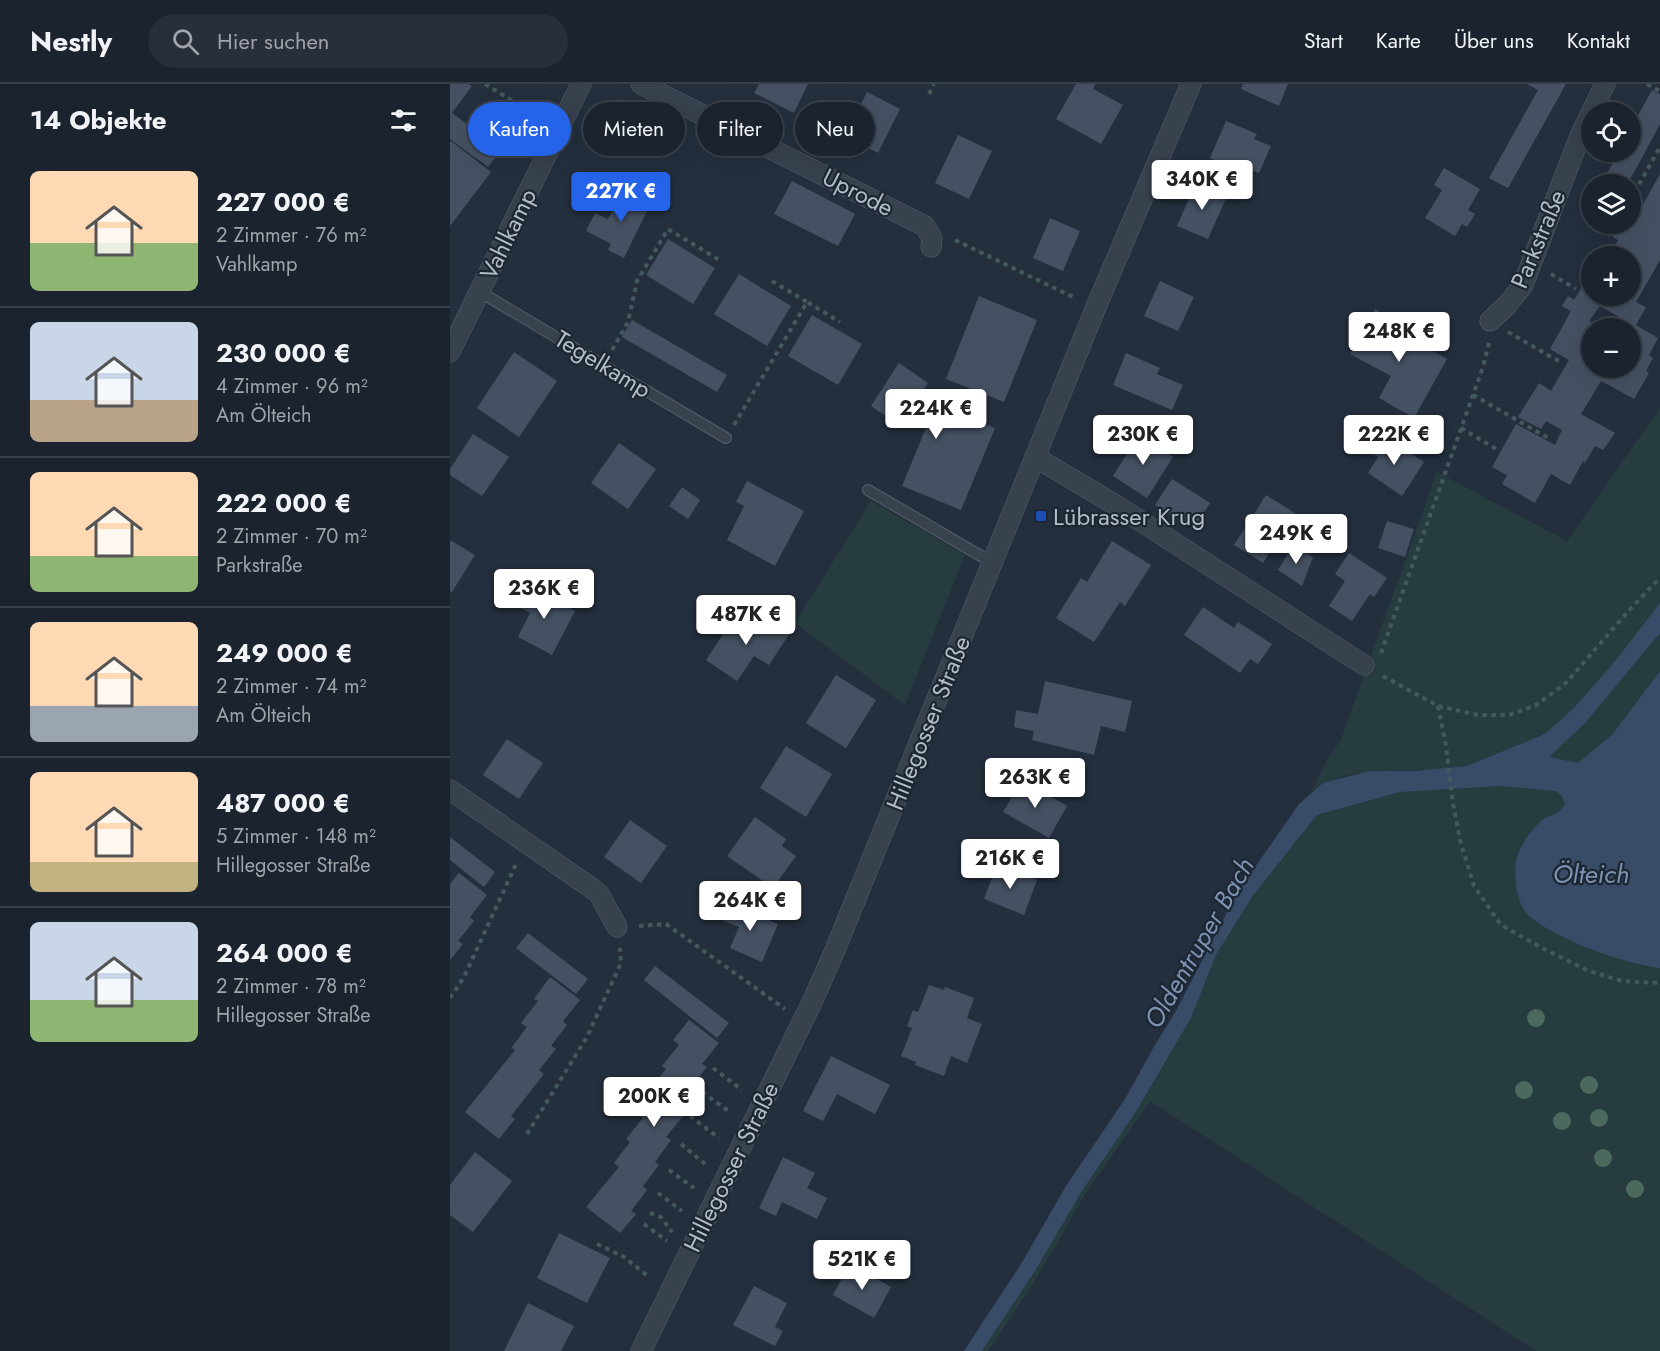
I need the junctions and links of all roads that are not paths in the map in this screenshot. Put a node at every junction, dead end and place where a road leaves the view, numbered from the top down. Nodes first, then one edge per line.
1 (581, 84) edge
2 (641, 84) edge
3 (1191, 84) edge
4 (1605, 84) edge
5 (931, 247) dead end
6 (480, 292) junction
7 (1490, 321) road end
8 (450, 352) edge
9 (726, 438) road end
10 (1035, 457) junction
11 (868, 490) dead end
12 (993, 563) junction
13 (1372, 666) road end
14 (450, 790) edge
15 (618, 927) road end
16 (641, 1351) edge

1 - 6 street, Vahlkamp
2 - 5 street, Uprode
3 - 10 street, Hillegosser Straße
4 - 7 street, Parkstraße
6 - 8 street, Vahlkamp
6 - 9 lane, Tegelkamp
10 - 12 street, Hillegosser Straße
10 - 13 street
11 - 12 lane
12 - 16 street, Hillegosser Straße
14 - 15 street

